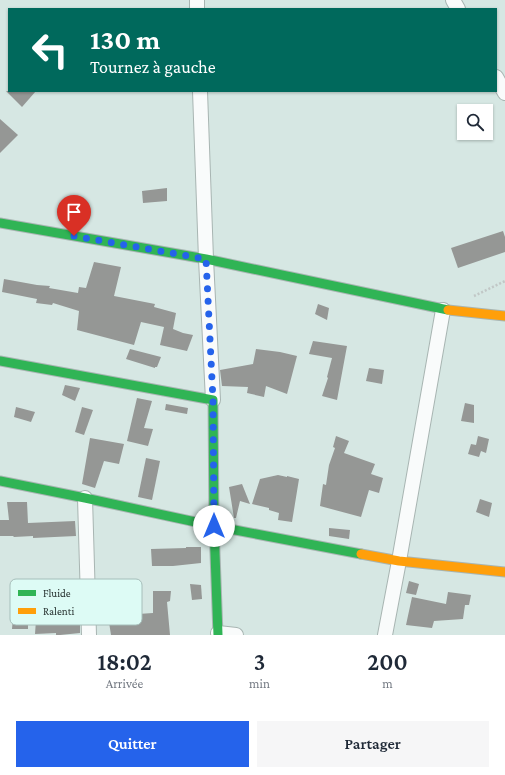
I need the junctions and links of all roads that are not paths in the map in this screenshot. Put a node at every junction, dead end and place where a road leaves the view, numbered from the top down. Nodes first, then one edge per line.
1 (497, 79) edge
2 (200, 92) edge
3 (505, 93) edge
4 (0, 222) edge
5 (206, 259) junction
6 (443, 310) junction
7 (505, 316) edge
8 (0, 361) edge
9 (213, 400) junction
10 (0, 481) edge
11 (85, 498) junction
12 (214, 526) junction
13 (399, 561) junction
14 (505, 572) edge
15 (87, 579) edge
16 (89, 625) edge
17 (218, 634) edge
18 (89, 635) edge
19 (236, 635) edge
20 (385, 635) edge

1 - 3 street
2 - 5 street
4 - 5 street
5 - 6 street
5 - 9 street
6 - 7 street
6 - 13 street
8 - 9 street
9 - 12 street
10 - 11 street
11 - 12 street
11 - 15 street
12 - 13 street
12 - 17 street
13 - 14 street
13 - 20 street
16 - 18 street
17 - 19 street

